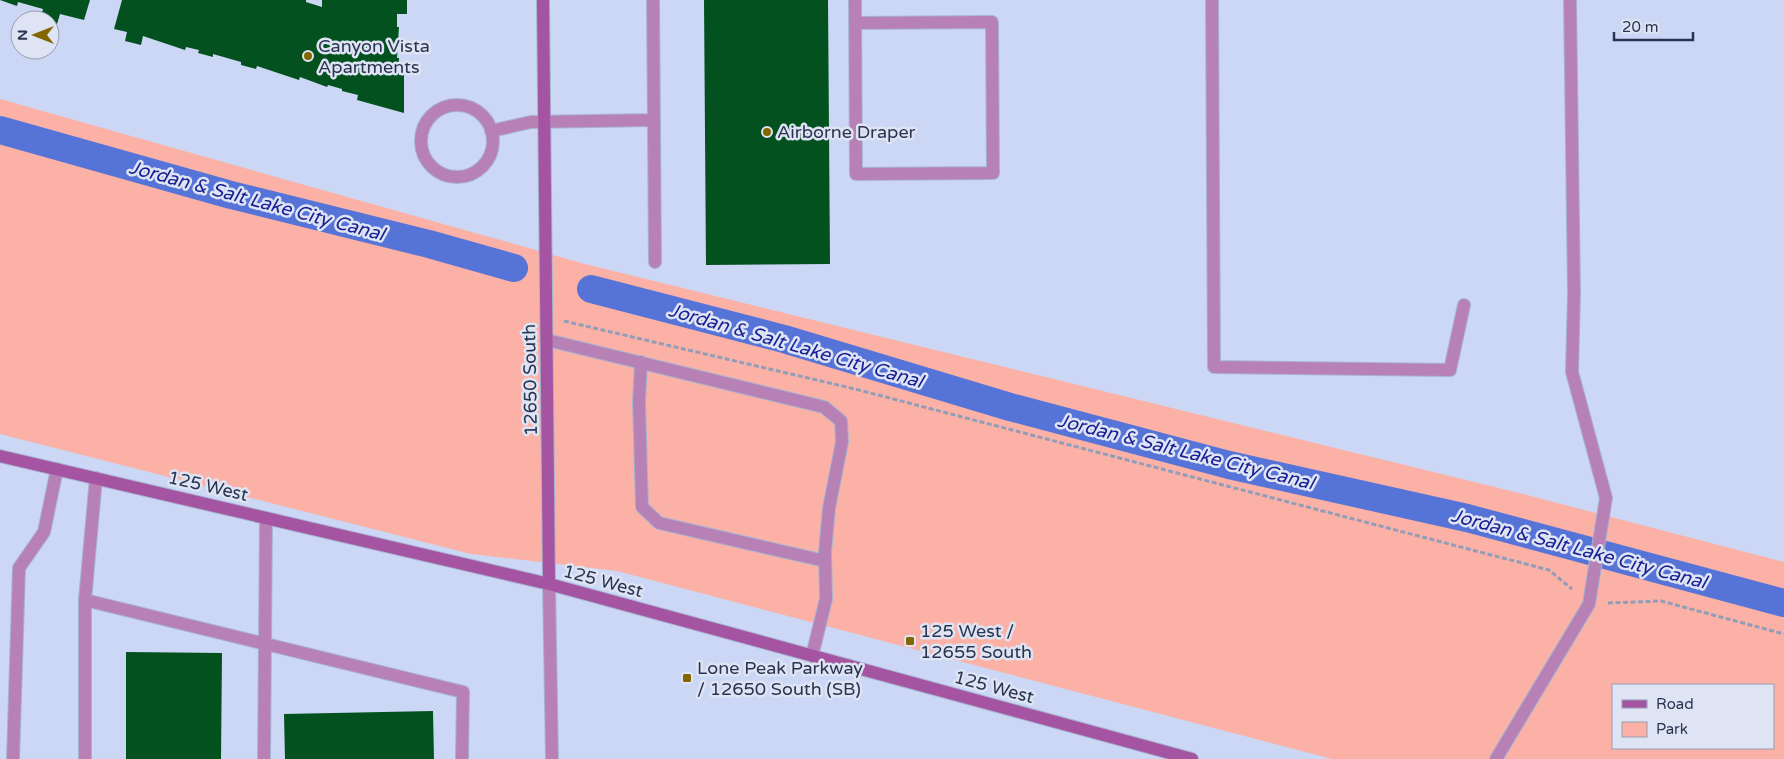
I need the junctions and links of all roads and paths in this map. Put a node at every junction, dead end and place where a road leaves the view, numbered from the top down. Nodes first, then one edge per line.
1 (543, 0) edge
2 (653, 0) edge
3 (855, 0) edge
4 (1212, 0) edge
5 (1570, 0) edge
6 (855, 23) junction
7 (654, 120) junction
8 (545, 121) junction
9 (492, 131) junction
10 (655, 262) dead end
11 (1464, 305) dead end
12 (547, 317) junction
13 (547, 340) junction
14 (641, 362) junction
15 (0, 456) edge
16 (57, 469) junction
17 (96, 478) junction
18 (266, 518) junction
19 (825, 561) junction
20 (550, 584) junction
21 (1590, 598) junction
22 (85, 600) junction
23 (1784, 634) edge
24 (264, 644) junction
25 (812, 656) junction
26 (13, 759) edge
27 (86, 759) edge
28 (264, 759) edge
29 (462, 759) edge
30 (552, 759) edge
31 (1192, 759) edge
32 (1496, 759) edge

1 - 8 main road, 12650 South
2 - 7 street
3 - 6 street
4 - 11 street
5 - 21 street
6 - 6 street
7 - 8 street
7 - 10 street
8 - 9 street
8 - 12 main road, 12650 South
9 - 9 street
12 - 13 main road, 12650 South
12 - 21 path
13 - 14 street
13 - 20 main road, 12650 South
14 - 19 street
14 - 19 street
15 - 16 main road, 125 West
16 - 17 main road, 125 West
16 - 26 street
17 - 18 main road, 125 West
17 - 22 street
18 - 20 main road, 125 West
18 - 24 street
19 - 25 street
20 - 25 main road, 125 West
20 - 30 street, 12650 South
21 - 23 path
21 - 32 street
22 - 24 street
22 - 27 street
24 - 28 street
24 - 29 street
25 - 31 main road, 125 West

